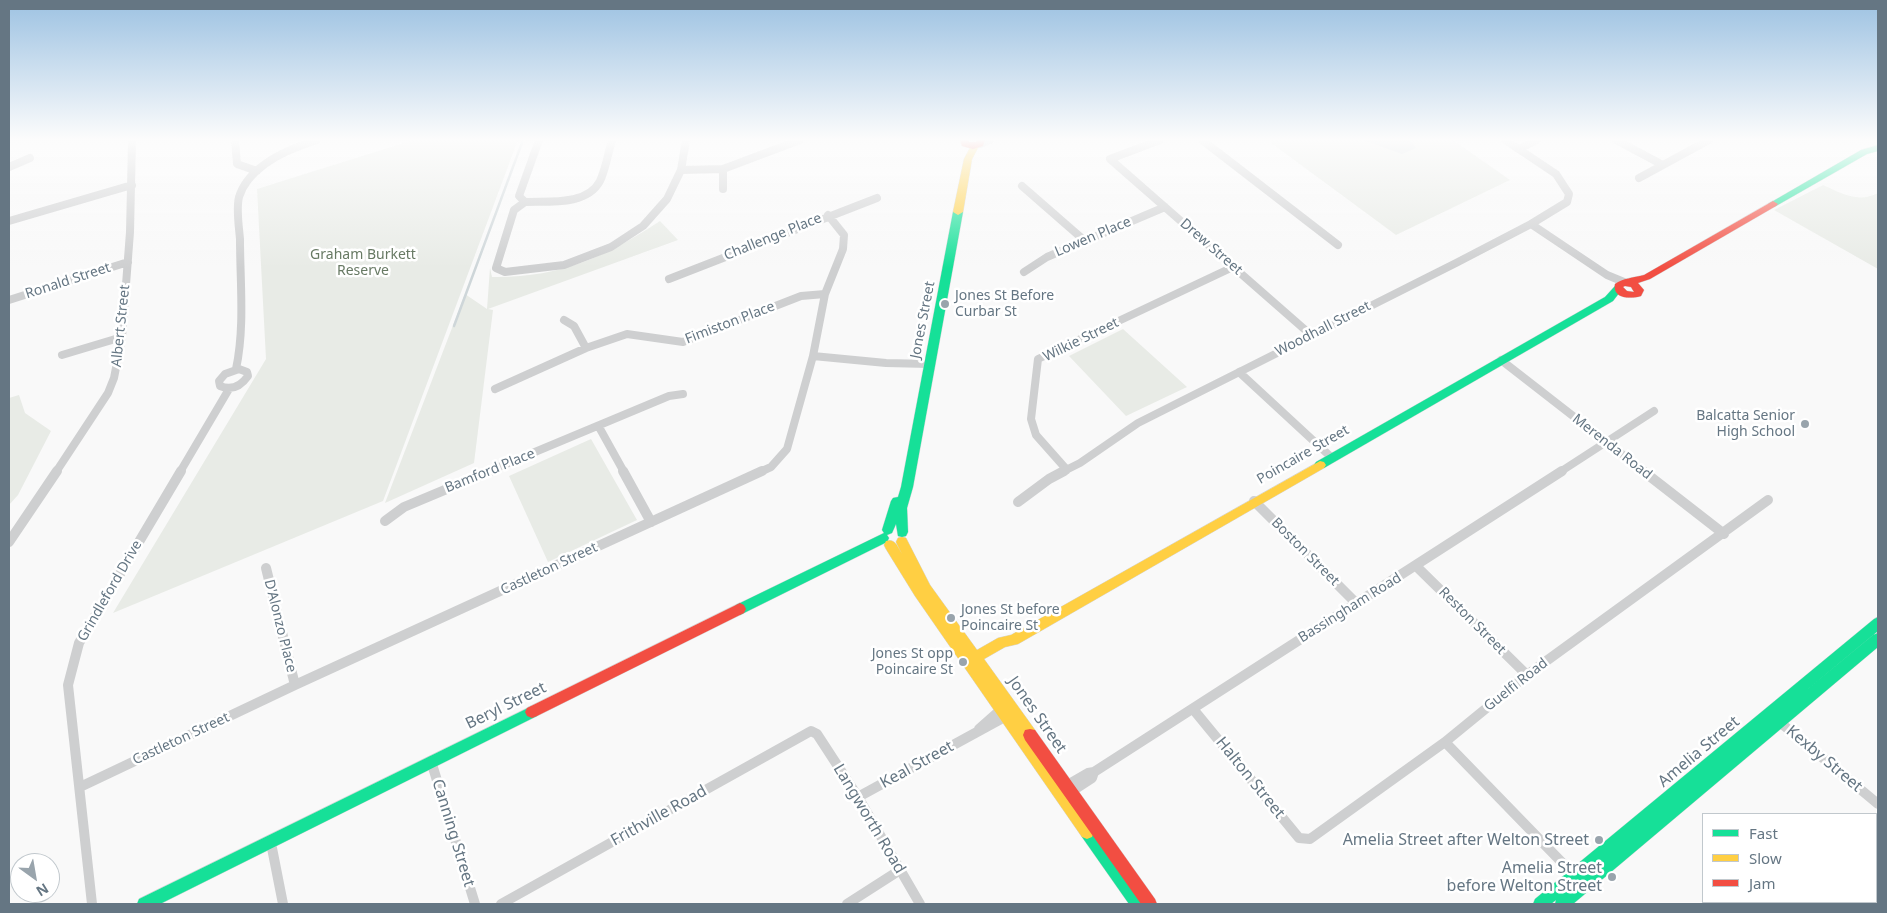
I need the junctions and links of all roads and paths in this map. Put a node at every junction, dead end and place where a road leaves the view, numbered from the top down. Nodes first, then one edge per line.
1 (246, 183) edge
2 (523, 183) edge
3 (598, 183) edge
4 (674, 183) edge
5 (722, 183) edge
6 (963, 183) edge
7 (1137, 183) edge
8 (1257, 183) edge
9 (1562, 183) edge
10 (1811, 183) edge
11 (132, 185) joint
12 (1022, 186) dead end
13 (722, 189) dead end
14 (877, 198) dead end
15 (525, 202) junction
16 (1164, 207) junction
17 (828, 216) junction
18 (9, 221) edge
19 (1531, 224) junction
20 (1085, 241) junction
21 (1338, 245) dead end
22 (128, 262) junction
23 (1233, 267) junction
24 (1024, 272) dead end
25 (1607, 275) joint
26 (669, 279) dead end
27 (1626, 288) junction
28 (825, 294) junction
29 (9, 300) edge
30 (564, 320) dead end
31 (1311, 335) junction
32 (122, 337) junction
33 (586, 348) junction
34 (62, 355) dead end
35 (813, 356) junction
36 (1501, 360) junction
37 (926, 366) junction
38 (236, 370) junction
39 (1239, 372) junction
40 (229, 389) junction
41 (495, 389) dead end
42 (683, 394) dead end
43 (1654, 411) dead end
44 (598, 427) junction
45 (1606, 443) junction
46 (1330, 457) junction
47 (1067, 470) junction
48 (1254, 500) junction
49 (1768, 500) dead end
50 (1018, 502) dead end
51 (385, 521) dead end
52 (651, 522) junction
53 (1724, 534) junction
54 (902, 537) junction
55 (887, 538) junction
56 (9, 542) edge
57 (1416, 566) junction
58 (266, 568) dead end
59 (1356, 603) junction
60 (1878, 623) edge
61 (1878, 639) edge
62 (974, 662) junction
63 (1527, 675) junction
64 (295, 685) junction
65 (1193, 709) junction
66 (1008, 710) junction
67 (1770, 714) junction
68 (1780, 723) junction
69 (818, 734) joint
70 (1445, 742) junction
71 (431, 761) junction
72 (80, 787) junction
73 (1065, 791) junction
74 (858, 797) junction
75 (1878, 804) edge
76 (1310, 839) joint
77 (271, 843) junction
78 (900, 870) junction
79 (1574, 875) junction
80 (1583, 886) junction
81 (92, 904) edge
82 (144, 904) edge
83 (283, 904) edge
84 (475, 904) edge
85 (501, 904) edge
86 (847, 904) edge
87 (920, 904) edge
88 (1138, 904) edge
89 (1150, 904) edge
90 (1540, 904) edge
91 (1562, 904) edge

1 - 38 street
2 - 15 street
3 - 15 street
4 - 15 street
5 - 13 street
6 - 37 street, Jones Street
7 - 16 street, Drew Street
8 - 21 street
9 - 19 street, Woodhall Street
10 - 27 street, Poincaire Street
11 - 18 street
11 - 22 street, Albert Street
12 - 20 street
14 - 17 street, Challenge Place
16 - 20 street, Lowen Place
16 - 23 street, Drew Street
17 - 26 street, Challenge Place
17 - 28 street, Castleton Street
19 - 25 street
19 - 31 street, Woodhall Street
20 - 24 street, Lowen Place
22 - 29 street, Ronald Street
22 - 32 street, Albert Street
23 - 31 street, Drew Street
23 - 47 street, Wilkie Street
25 - 27 street
27 - 36 street, Poincaire Street
28 - 33 street, Fimiston Place
28 - 35 street, Castleton Street
30 - 33 street
31 - 39 street, Woodhall Street
32 - 34 street
32 - 56 street, Albert Street
33 - 41 street, Fimiston Place
35 - 37 street
35 - 52 street, Castleton Street
36 - 45 street, Merenda Road
36 - 46 street, Poincaire Street
37 - 54 street, Jones Street
37 - 55 street, Jones Street
38 - 40 street
38 - 40 street
39 - 46 street
39 - 47 street, Woodhall Street
40 - 72 street, Grindleford Drive
42 - 44 street, Bamford Place
43 - 45 street, Bassingham Road
44 - 51 street, Bamford Place
44 - 52 street
45 - 53 street, Merenda Road
45 - 57 street, Bassingham Road
46 - 48 street, Poincaire Street
47 - 50 street, Woodhall Street
48 - 59 street, Boston Street
48 - 62 street, Poincaire Street
49 - 53 street, Guelfi Road
52 - 64 street, Castleton Street
53 - 63 street, Guelfi Road
54 - 55 street
54 - 55 street
54 - 62 street, Jones Street
55 - 62 street, Jones Street
55 - 71 street, Beryl Street
57 - 59 street, Bassingham Road
57 - 63 street, Reston Street
58 - 64 street, D'Alonzo Place
59 - 65 street, Bassingham Road
60 - 67 street, Amelia Street
61 - 68 street, Amelia Street
62 - 66 street, Jones Street
63 - 70 street, Guelfi Road
64 - 72 street, Castleton Street
65 - 73 street, Bassingham Road
65 - 76 street, Halton Street
66 - 73 street, Jones Street
66 - 74 street, Keal Street
67 - 68 street, Kexby Street
67 - 79 street, Amelia Street
68 - 75 street, Kexby Street
68 - 80 street, Amelia Street
69 - 74 street, Langworth Road
69 - 85 street, Frithville Road
70 - 76 street, Guelfi Road
70 - 79 street
71 - 77 street, Beryl Street
71 - 84 street, Canning Street
72 - 81 street, Grindleford Drive
73 - 88 street, Jones Street
73 - 89 street, Jones Street
74 - 78 street, Langworth Road
77 - 82 street, Beryl Street
77 - 83 street
78 - 86 street
78 - 87 street, Langworth Road
79 - 80 street
79 - 90 street, Amelia Street
80 - 91 street, Amelia Street

